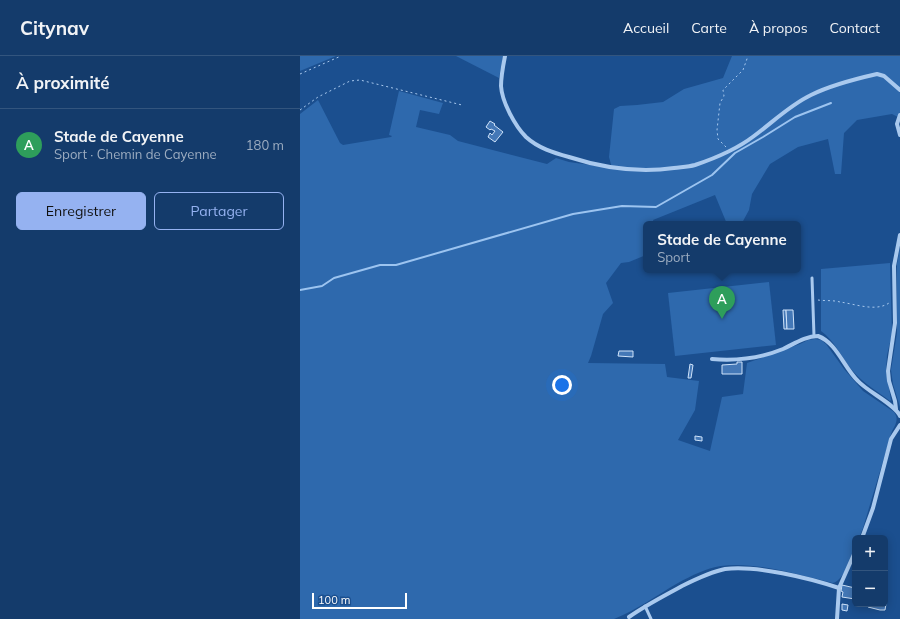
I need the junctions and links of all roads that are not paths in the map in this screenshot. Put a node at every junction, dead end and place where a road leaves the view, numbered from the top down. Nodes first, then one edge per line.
1 (504, 56) edge
2 (900, 90) edge
3 (900, 115) edge
4 (900, 135) edge
5 (900, 235) edge
6 (812, 278) dead end
7 (814, 336) junction
8 (712, 358) dead end
9 (896, 409) junction
10 (900, 416) edge
11 (900, 425) edge
12 (863, 535) edge
13 (852, 559) edge
14 (839, 588) junction
15 (645, 606) junction
16 (629, 616) dead end
17 (650, 619) edge
18 (837, 619) edge

1 - 2 street
3 - 4 street
5 - 9 street
6 - 7 lane
7 - 8 street
7 - 9 street
9 - 10 street
11 - 12 street
13 - 14 street
14 - 15 street
14 - 18 street
15 - 16 street
15 - 17 lane

